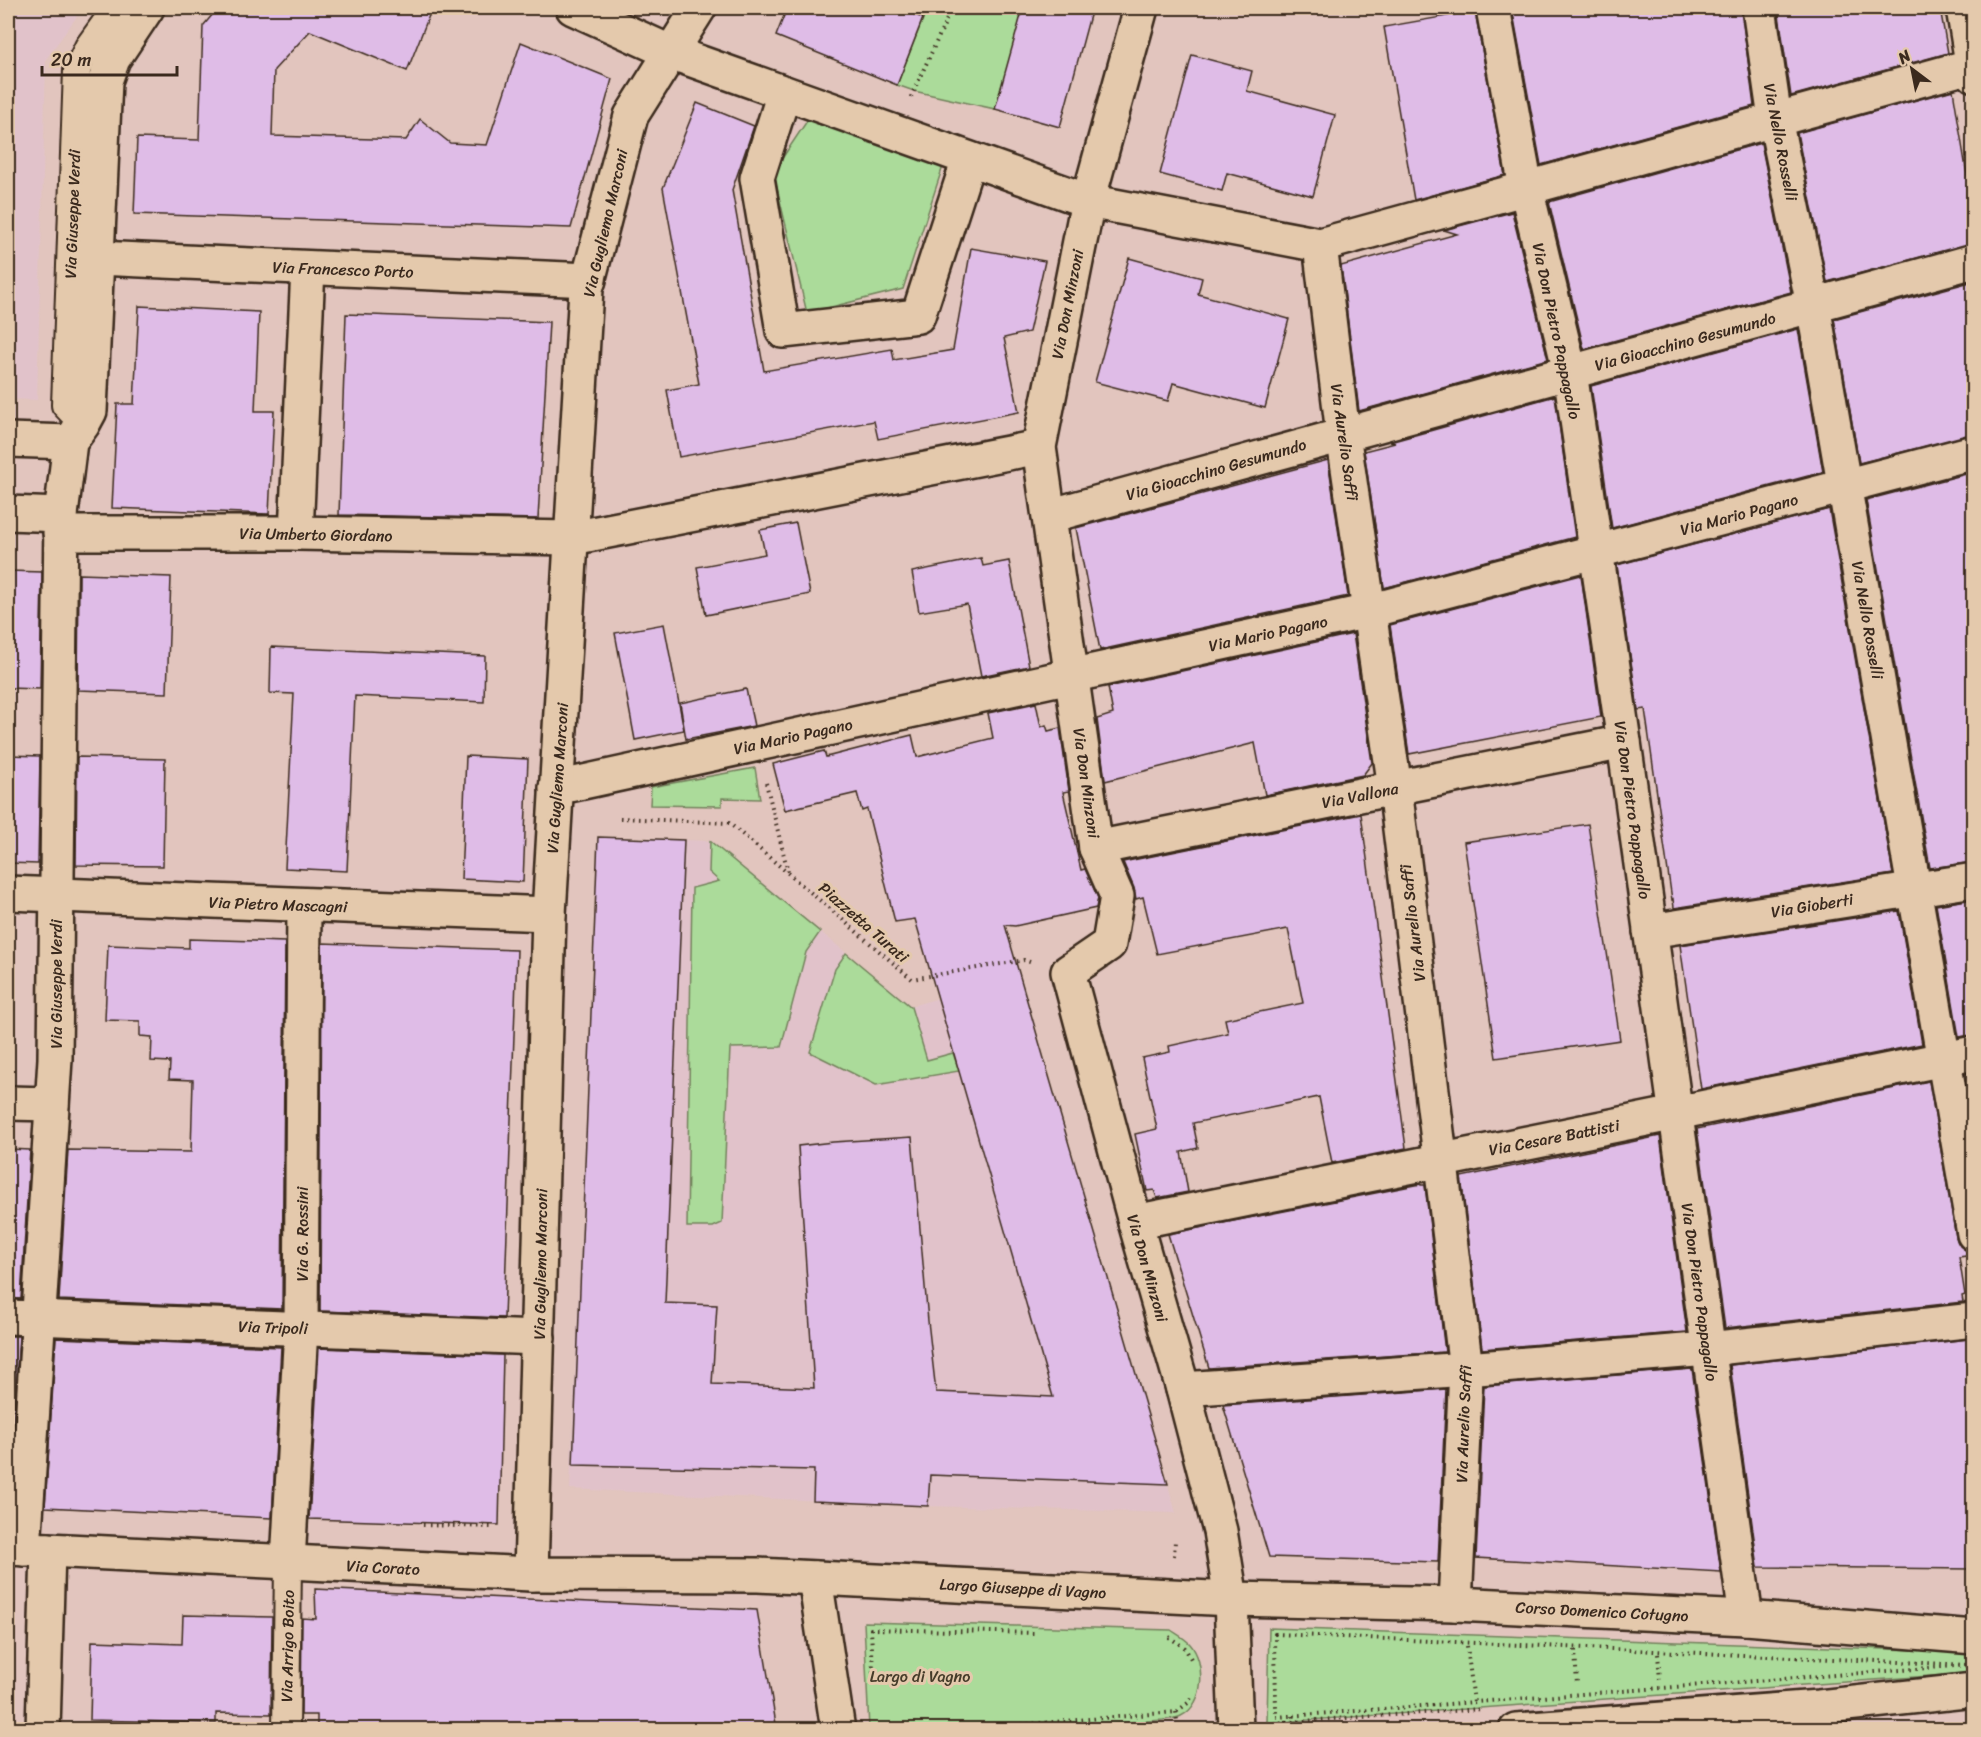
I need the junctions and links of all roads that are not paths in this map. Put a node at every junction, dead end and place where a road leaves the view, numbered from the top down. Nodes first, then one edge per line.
1 (116, 8) edge
2 (147, 8) edge
3 (573, 8) edge
4 (699, 8) edge
5 (1141, 8) edge
6 (1493, 8) edge
7 (1759, 8) edge
8 (1963, 8) edge
9 (670, 52) junction
10 (1973, 68) edge
11 (784, 93) junction
12 (1775, 119) junction
13 (969, 159) junction
14 (1526, 188) junction
15 (1088, 201) junction
16 (1320, 245) junction
17 (97, 258) junction
18 (1974, 261) edge
19 (308, 268) junction
20 (589, 280) junction
21 (1814, 305) junction
22 (1570, 372) junction
23 (77, 433) junction
24 (1343, 434) junction
25 (8, 440) edge
26 (1039, 447) junction
27 (1974, 452) edge
28 (1845, 486) junction
29 (8, 513) edge
30 (1049, 516) junction
31 (61, 524) junction
32 (296, 533) junction
33 (572, 538) junction
34 (1597, 551) junction
35 (1369, 611) junction
36 (1072, 675) junction
37 (1624, 742) junction
38 (556, 788) junction
39 (1395, 788) junction
40 (1096, 848) junction
41 (1974, 880) edge
42 (1914, 889) junction
43 (8, 893) edge
44 (57, 895) junction
45 (303, 905) junction
46 (549, 914) junction
47 (1650, 931) junction
48 (1958, 1056) edge
49 (8, 1103) edge
50 (52, 1104) junction
51 (1675, 1113) junction
52 (1440, 1160) junction
53 (1135, 1222) junction
54 (1974, 1234) edge
55 (23, 1317) edge
56 (1974, 1320) edge
57 (301, 1328) junction
58 (538, 1338) junction
59 (1708, 1349) junction
60 (1466, 1369) junction
61 (1183, 1389) junction
62 (26, 1549) edge
63 (288, 1562) junction
64 (531, 1574) junction
65 (759, 1575) joint
66 (815, 1578) junction
67 (1231, 1599) junction
68 (1455, 1604) junction
69 (1746, 1618) junction
70 (1974, 1637) edge
71 (1974, 1690) edge
72 (1599, 1727) edge
73 (43, 1730) edge
74 (286, 1730) edge
75 (838, 1730) edge
76 (1236, 1730) edge
77 (1516, 1730) edge

1 - 23 lane, Via Giuseppe Verdi
2 - 17 street, Via Giuseppe Verdi
3 - 9 street
4 - 9 street, Via Gugliemo Marconi
5 - 15 street, Via Don Minzoni
6 - 14 street, Via Don Pietro Pappagallo
7 - 12 street, Via Nello Rosselli
8 - 10 street
9 - 11 street
9 - 20 street, Via Gugliemo Marconi
10 - 12 street
11 - 13 street
11 - 13 street
12 - 14 street
12 - 21 street, Via Nello Rosselli
13 - 15 street
14 - 16 street
14 - 22 street, Via Don Pietro Pappagallo
15 - 16 street
15 - 26 street, Via Don Minzoni
16 - 24 street, Via Aurelio Saffi
17 - 19 street, Via Francesco Porto
17 - 23 street, Via Giuseppe Verdi
18 - 21 street, Via Gioacchino Gesumundo
19 - 20 street, Via Francesco Porto
19 - 32 street
20 - 33 street, Via Gugliemo Marconi
21 - 22 street, Via Gioacchino Gesumundo
21 - 28 street, Via Nello Rosselli
22 - 24 street, Via Gioacchino Gesumundo
22 - 34 street, Via Don Pietro Pappagallo
23 - 25 street
23 - 31 street, Via Giuseppe Verdi
24 - 30 street, Via Gioacchino Gesumundo
24 - 35 street, Via Aurelio Saffi
26 - 30 street, Via Don Minzoni
26 - 33 street, Via Umberto Giordano
27 - 28 street, Via Mario Pagano
28 - 34 street, Via Mario Pagano
28 - 42 street, Via Nello Rosselli
29 - 31 street, Via Umberto Giordano
30 - 36 street, Via Don Minzoni
31 - 32 street, Via Umberto Giordano
31 - 44 street, Via Giuseppe Verdi
32 - 33 street, Via Umberto Giordano
33 - 38 street, Via Gugliemo Marconi
34 - 35 street, Via Mario Pagano
34 - 37 street, Via Don Pietro Pappagallo
35 - 36 street, Via Mario Pagano
35 - 39 street, Via Aurelio Saffi
36 - 38 street, Via Mario Pagano
36 - 40 street, Via Don Minzoni
37 - 39 street, Via Vallona
37 - 47 street, Via Don Pietro Pappagallo
38 - 46 street, Via Gugliemo Marconi
39 - 40 street, Via Vallona
39 - 52 street, Via Aurelio Saffi
40 - 53 street, Via Don Minzoni
41 - 42 street, Via Gioberti
42 - 47 street, Via Gioberti
42 - 48 street, Via Nello Rosselli
43 - 44 street, Via Pietro Mascagni
44 - 45 street, Via Pietro Mascagni
44 - 50 street, Via Giuseppe Verdi
45 - 46 street, Via Pietro Mascagni
45 - 57 street, Via G. Rossini
46 - 58 street, Via Gugliemo Marconi
47 - 51 street, Via Don Pietro Pappagallo
48 - 51 street, Via Cesare Battisti
48 - 54 street, Via Nello Rosselli
49 - 50 street
50 - 55 street, Via Giuseppe Verdi
51 - 52 street, Via Cesare Battisti
51 - 59 street, Via Don Pietro Pappagallo
52 - 53 street, Via Cesare Battisti
52 - 60 street, Via Aurelio Saffi
53 - 61 street, Via Don Minzoni
55 - 57 street, Via Tripoli
55 - 62 street, Via Giuseppe Verdi
56 - 59 street
57 - 58 street, Via Tripoli
57 - 63 street, Via G. Rossini
58 - 64 street, Via Gugliemo Marconi
59 - 60 street
59 - 69 street, Via Don Pietro Pappagallo
60 - 61 street
60 - 68 street, Via Aurelio Saffi
61 - 67 street, Via Don Minzoni
62 - 63 street, Via Corato
62 - 73 street, Via Giuseppe Verdi
63 - 64 street, Via Corato
63 - 74 lane, Via Arrigo Boito
64 - 65 street, Via Corato
65 - 66 street, Largo Giuseppe di Vagno
66 - 67 street, Largo Giuseppe di Vagno
66 - 75 street
67 - 68 street, Corso Domenico Cotugno
67 - 76 street, Via Don Minzoni
68 - 69 street, Corso Domenico Cotugno
69 - 70 street, Corso Domenico Cotugno
71 - 72 street
72 - 77 street

